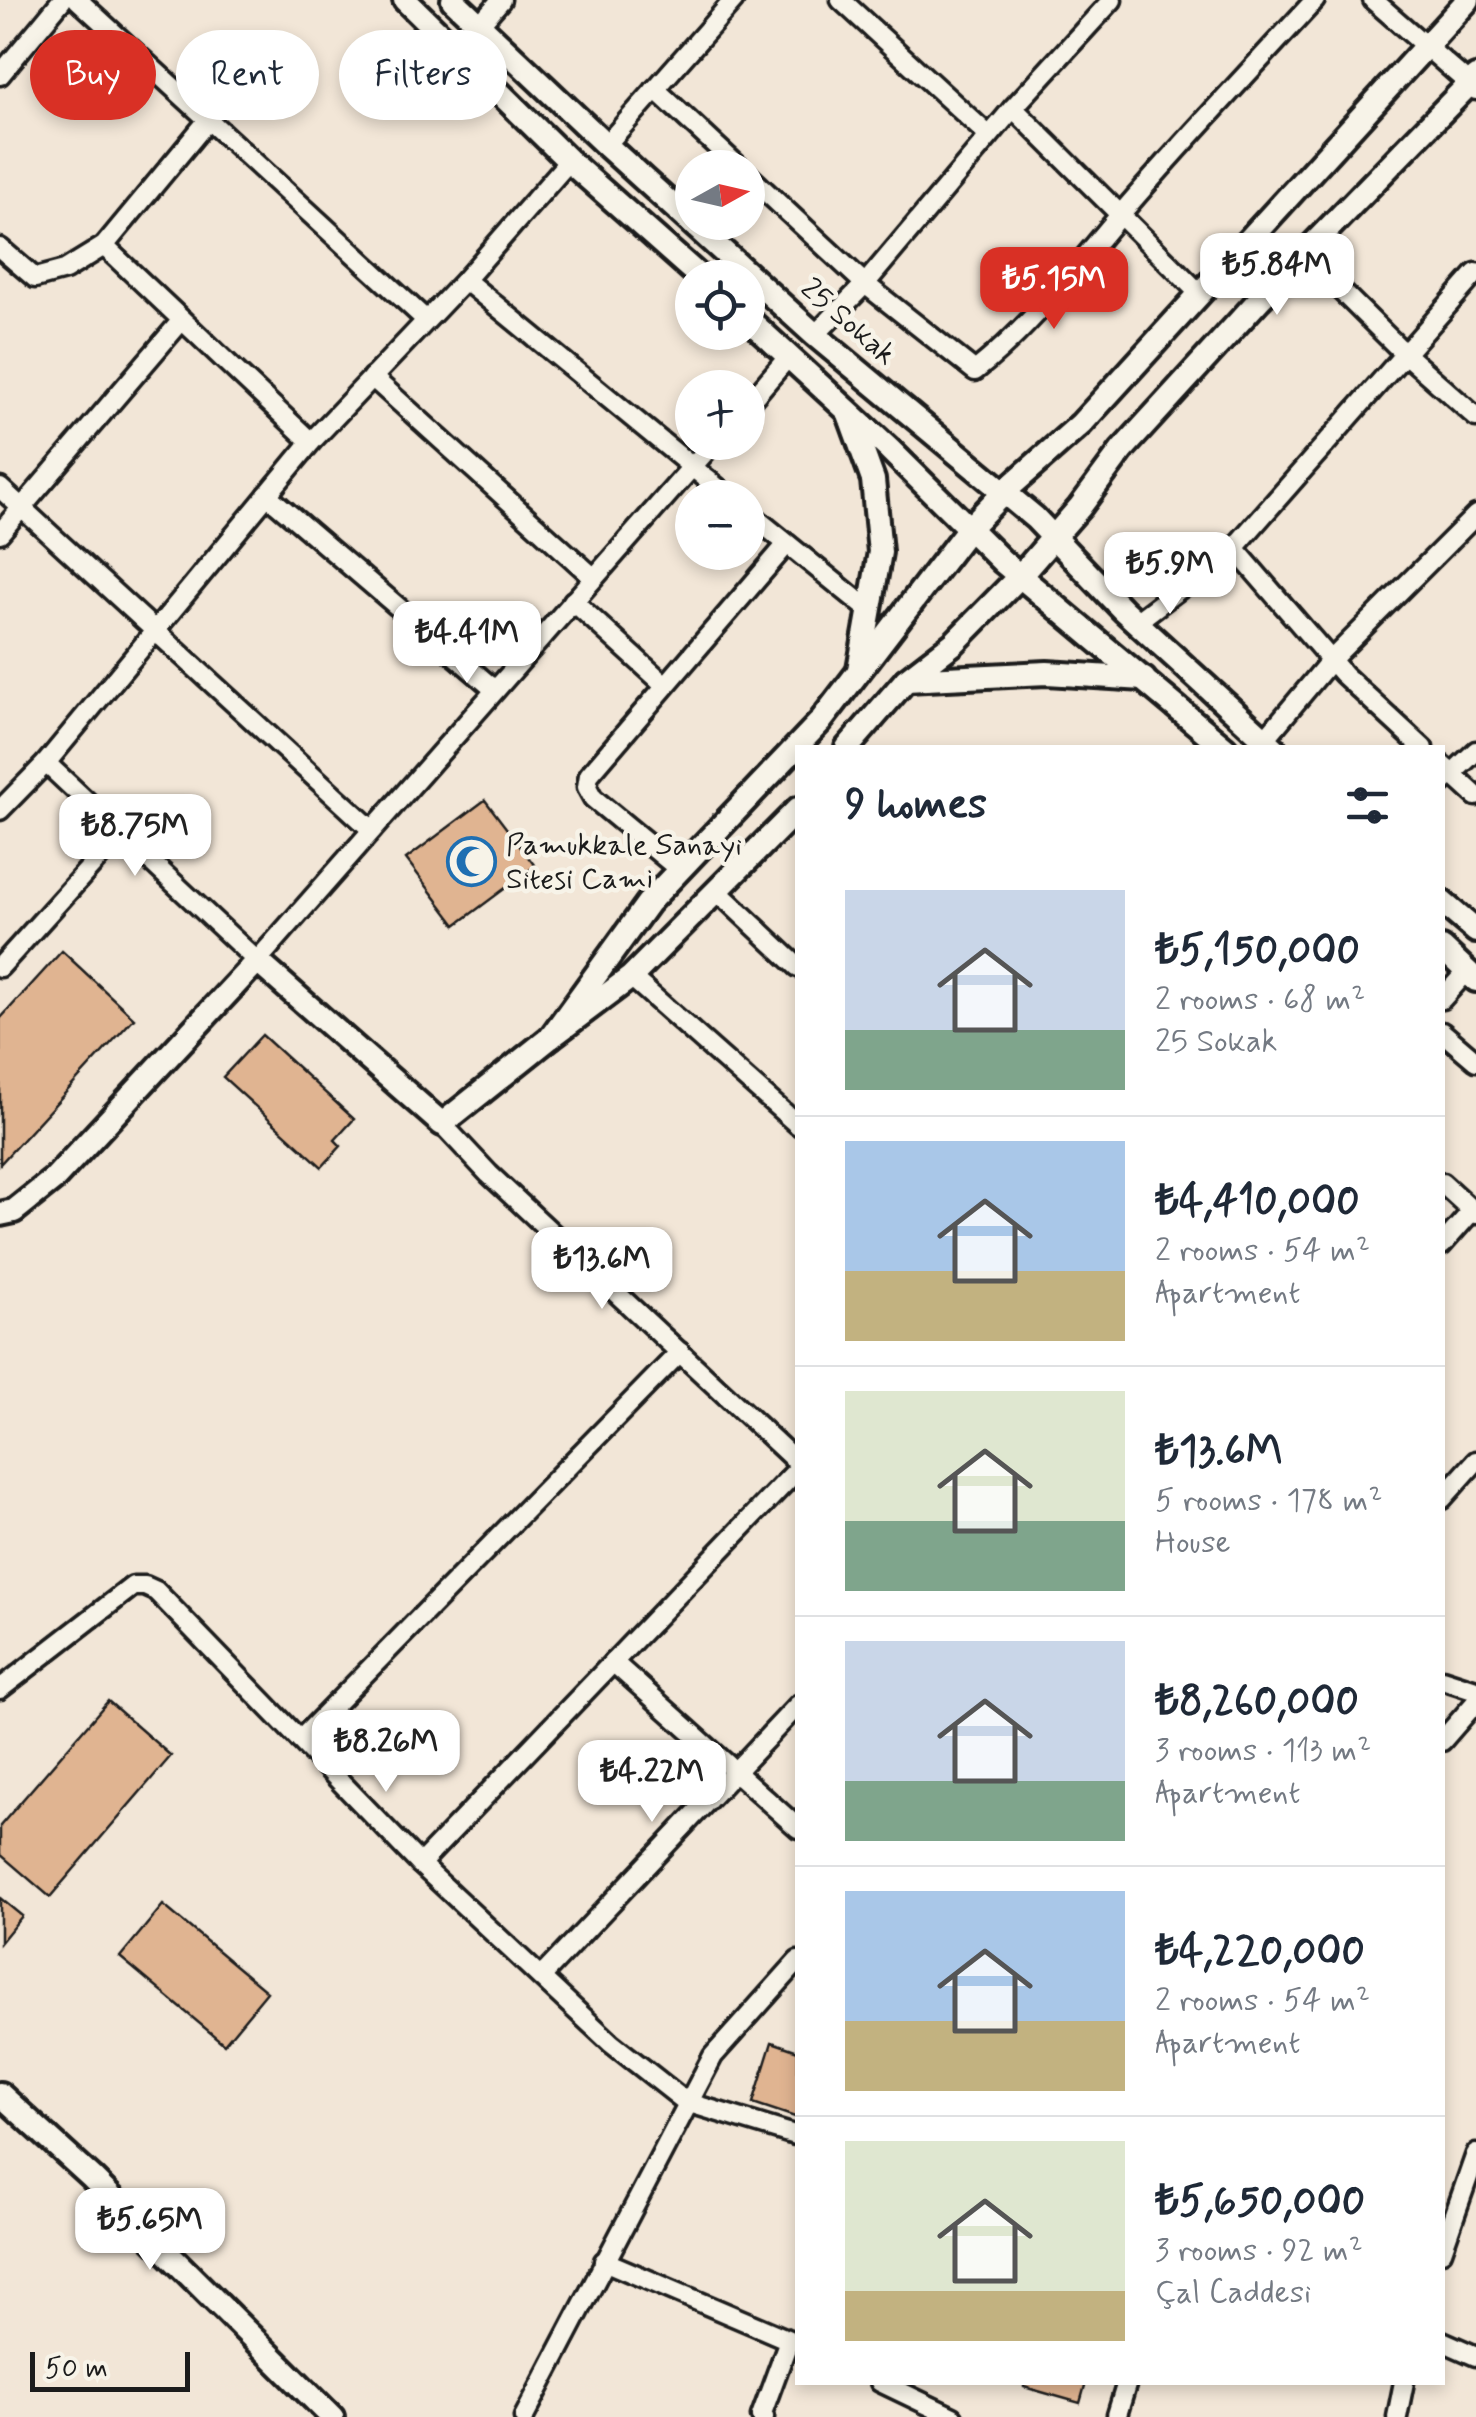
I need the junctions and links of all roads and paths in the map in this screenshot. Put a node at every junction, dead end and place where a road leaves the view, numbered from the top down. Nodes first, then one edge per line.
1 (62, 0) edge
2 (78, 0) edge
3 (405, 0) edge
4 (453, 0) edge
5 (502, 0) edge
6 (734, 0) edge
7 (841, 0) edge
8 (1112, 0) edge
9 (1315, 0) edge
10 (1372, 0) edge
11 (1468, 0) edge
12 (479, 24) junction
13 (1426, 47) junction
14 (0, 75) edge
15 (1474, 84) edge
16 (655, 89) junction
17 (176, 90) edge
18 (1012, 108) junction
19 (207, 120) edge
20 (209, 120) edge
21 (989, 136) junction
22 (606, 145) junction
23 (721, 150) edge
24 (569, 161) junction
25 (765, 190) edge
26 (1122, 213) junction
27 (104, 246) junction
28 (0, 248) edge
29 (1304, 254) junction
30 (680, 260) edge
31 (1476, 273) edge
32 (464, 280) junction
33 (866, 284) junction
34 (1200, 294) junction
35 (182, 320) junction
36 (426, 320) junction
37 (765, 334) edge
38 (815, 335) junction
39 (1404, 354) junction
40 (790, 356) junction
41 (372, 377) junction
42 (765, 385) edge
43 (848, 410) junction
44 (1476, 417) edge
45 (311, 442) junction
46 (698, 460) edge
47 (692, 467) junction
48 (708, 480) edge
49 (0, 488) edge
50 (1004, 492) junction
51 (266, 496) junction
52 (22, 508) junction
53 (1476, 515) edge
54 (765, 526) edge
55 (970, 528) junction
56 (0, 534) edge
57 (1054, 539) junction
58 (787, 544) junction
59 (1234, 548) junction
60 (1012, 569) junction
61 (594, 578) junction
62 (574, 602) junction
63 (869, 610) junction
64 (1136, 622) junction
65 (156, 630) junction
66 (1331, 660) junction
67 (858, 674) junction
68 (1144, 679) junction
69 (906, 680) junction
70 (665, 685) junction
71 (496, 690) junction
72 (1269, 743) edge
73 (798, 745) edge
74 (850, 745) edge
75 (1221, 745) edge
76 (1420, 745) edge
77 (795, 748) edge
78 (1476, 751) edge
79 (46, 762) junction
80 (1446, 774) edge
81 (1476, 796) edge
82 (0, 810) edge
83 (795, 819) edge
84 (372, 830) junction
85 (121, 834) junction
86 (680, 870) junction
87 (718, 891) junction
88 (1445, 905) edge
89 (1476, 932) edge
90 (1445, 951) edge
91 (256, 961) junction
92 (795, 963) edge
93 (0, 967) edge
94 (1471, 975) edge
95 (631, 977) junction
96 (1445, 997) edge
97 (1445, 1035) edge
98 (550, 1036) junction
99 (1476, 1061) edge
100 (795, 1122) edge
101 (442, 1124) junction
102 (1445, 1186) edge
103 (1474, 1212) edge
104 (0, 1214) edge
105 (1445, 1242) edge
106 (680, 1352) junction
107 (1476, 1461) edge
108 (795, 1463) edge
109 (795, 1469) edge
110 (1445, 1496) edge
111 (613, 1662) junction
112 (1445, 1680) edge
113 (0, 1690) edge
114 (1476, 1690) edge
115 (1476, 1702) edge
116 (795, 1708) edge
117 (1468, 1725) edge
118 (1445, 1739) edge
119 (300, 1740) junction
120 (736, 1770) junction
121 (795, 1825) edge
122 (420, 1864) junction
123 (795, 1964) edge
124 (541, 1977) junction
125 (2, 2100) edge
126 (686, 2102) junction
127 (795, 2135) edge
128 (1476, 2154) edge
129 (1445, 2242) edge
130 (604, 2261) junction
131 (793, 2342) edge
132 (1445, 2343) edge
133 (1476, 2356) edge
134 (886, 2385) edge
135 (1126, 2385) edge
136 (1403, 2385) edge
137 (1117, 2414) dead end
138 (332, 2417) edge
139 (524, 2417) edge
140 (764, 2417) edge
141 (954, 2417) edge
142 (1397, 2417) edge

1 - 14 street
2 - 17 street
3 - 24 street
4 - 12 street, 25 Sokak
5 - 12 street
6 - 16 street
7 - 21 street
8 - 18 street
9 - 26 street
10 - 13 street
11 - 13 street
12 - 22 street, 25 Sokak
13 - 15 street
13 - 34 street
15 - 29 street
16 - 22 street
16 - 23 street
18 - 21 street
18 - 26 street
19 - 27 street
20 - 36 street
21 - 33 street
22 - 38 street, 25 Sokak
24 - 30 street
24 - 32 street
25 - 33 street
26 - 33 street
26 - 34 street
27 - 28 street
27 - 35 street
29 - 39 street
29 - 57 street
31 - 39 street
32 - 36 street
32 - 47 street
33 - 38 street
34 - 50 street
35 - 45 street
35 - 52 street
36 - 41 street
37 - 40 street
38 - 50 street, 25 Sokak
39 - 44 street
39 - 59 street
40 - 42 street
40 - 43 street
41 - 45 street
41 - 61 street
43 - 55 street
43 - 63 street
45 - 51 street
46 - 47 street
47 - 48 street
47 - 61 street
49 - 52 street
50 - 55 street
50 - 57 street, 25 Sokak
51 - 65 street
51 - 71 street
52 - 56 street
52 - 65 street
53 - 66 street
54 - 58 street
55 - 60 street
55 - 67 street
57 - 60 street
57 - 64 street, 25 Sokak
58 - 63 street
58 - 70 street
59 - 64 street
59 - 66 street
60 - 68 street
60 - 69 street
61 - 62 street
62 - 70 street
62 - 71 street
63 - 67 street
64 - 72 street, 25 Sokak
65 - 79 street
65 - 84 street
66 - 72 street
66 - 76 street
67 - 73 street
68 - 69 street
68 - 75 street
69 - 74 street
70 - 86 street
71 - 84 street
77 - 86 street
78 - 80 street
79 - 82 street
79 - 85 street
80 - 81 street
83 - 87 street
84 - 91 street
85 - 91 street
85 - 93 street
86 - 98 street
87 - 92 street
87 - 95 street
88 - 89 street
90 - 94 street
91 - 101 street
91 - 104 street
94 - 96 street
95 - 98 street
95 - 100 street
97 - 99 street
98 - 101 street
101 - 106 street
102 - 103 street
103 - 105 street
106 - 108 street
106 - 119 street
107 - 110 street
109 - 111 street
111 - 120 street
111 - 122 street
112 - 114 street
113 - 119 street
115 - 117 street
116 - 120 street
117 - 118 street
119 - 122 street
120 - 121 street
120 - 124 street
122 - 124 street
123 - 126 street
124 - 126 street
125 - 138 street
126 - 127 street
126 - 130 street
128 - 129 street
130 - 131 street
130 - 139 street
131 - 140 street
132 - 133 street
134 - 141 street
135 - 137 street
136 - 142 street

